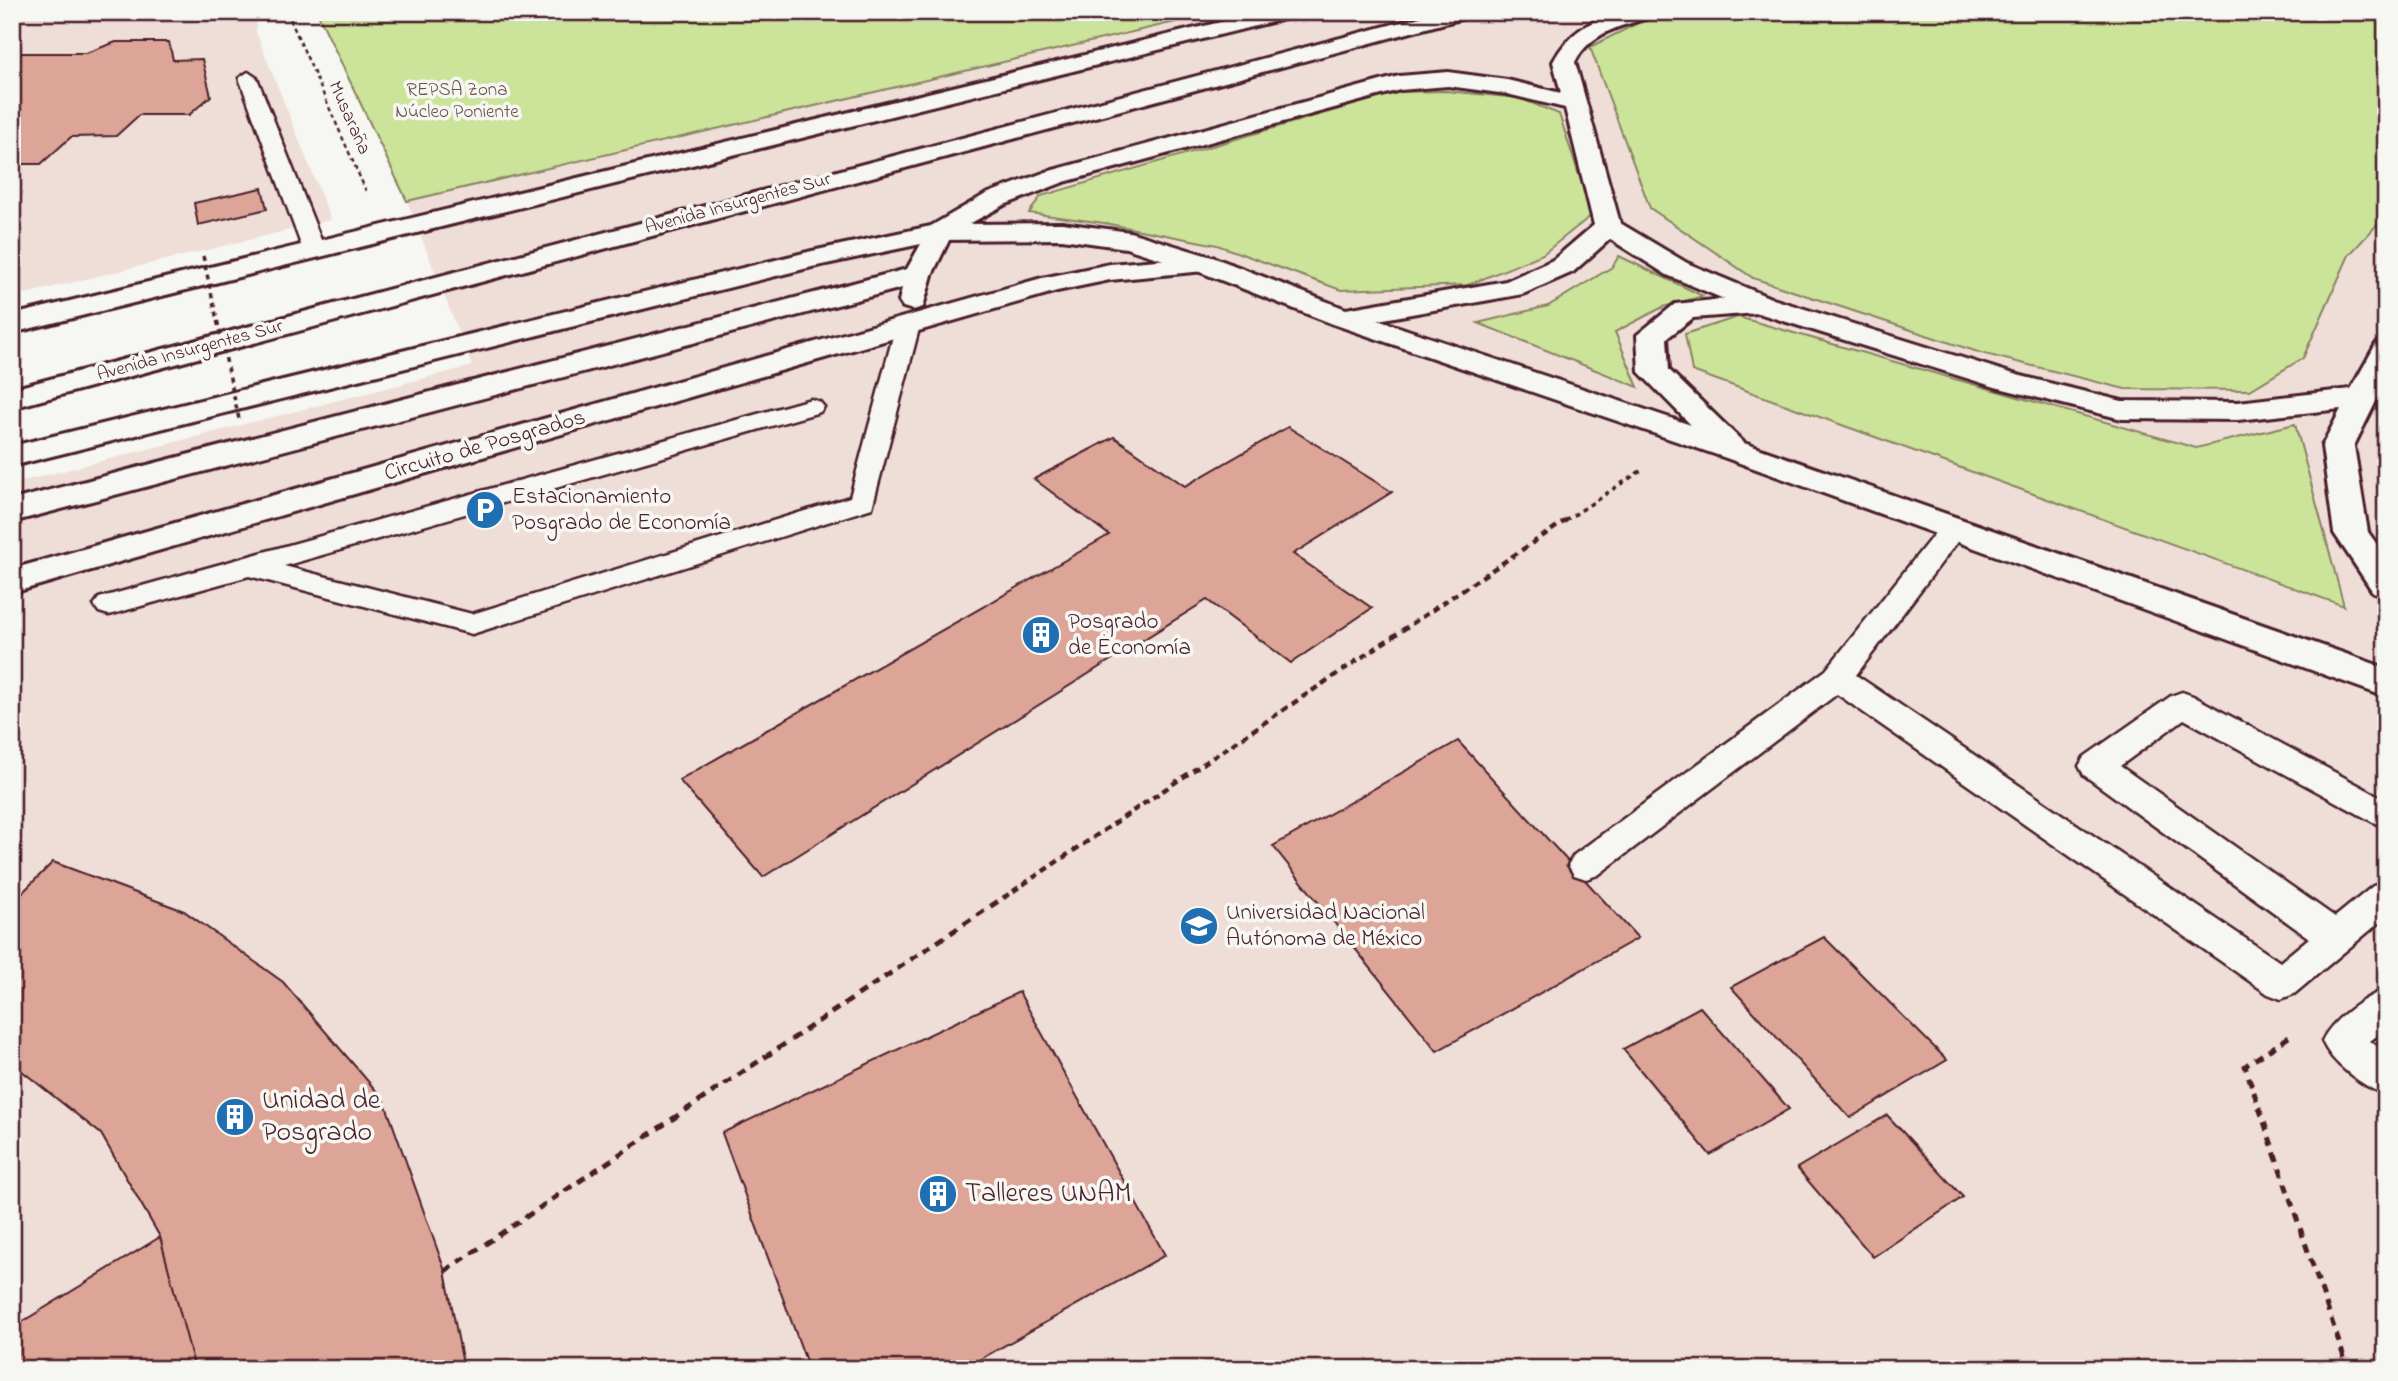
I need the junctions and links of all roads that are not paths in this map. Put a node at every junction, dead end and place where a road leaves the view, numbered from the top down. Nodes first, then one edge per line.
1 (1289, 12) edge
2 (1464, 12) edge
3 (1647, 12) edge
4 (248, 78) dead end
5 (1573, 103) junction
6 (1608, 227) junction
7 (940, 232) junction
8 (314, 250) junction
9 (1205, 264) junction
10 (918, 275) junction
11 (1763, 305) junction
12 (1343, 318) junction
13 (12, 324) edge
14 (908, 325) junction
15 (2386, 350) edge
16 (2364, 397) junction
17 (12, 399) edge
18 (811, 407) dead end
19 (1737, 452) junction
20 (12, 456) edge
21 (12, 511) edge
22 (1953, 529) junction
23 (249, 566) junction
24 (12, 581) edge
25 (2386, 584) edge
26 (109, 605) dead end
27 (1838, 678) junction
28 (2386, 683) edge
29 (2386, 816) edge
30 (1586, 865) dead end
31 (2386, 896) edge
32 (2336, 937) junction
33 (2386, 1006) edge
34 (2386, 1077) edge

1 - 8 street
2 - 17 street, Avenida Insurgentes Sur
3 - 5 street
4 - 8 lane
5 - 6 street
5 - 7 street
6 - 11 street
6 - 12 street
7 - 9 street
7 - 10 street
7 - 20 street
8 - 13 street
9 - 12 street
9 - 14 street, Circuito de Posgrados
10 - 14 street
10 - 21 street
11 - 16 street
11 - 19 street
12 - 19 street
14 - 23 lane
14 - 24 street, Circuito de Posgrados
15 - 16 street
16 - 25 street
18 - 23 lane
19 - 22 street
22 - 27 lane
22 - 28 street
23 - 26 lane
27 - 30 lane
27 - 32 lane
29 - 32 lane
31 - 32 lane
33 - 34 lane

